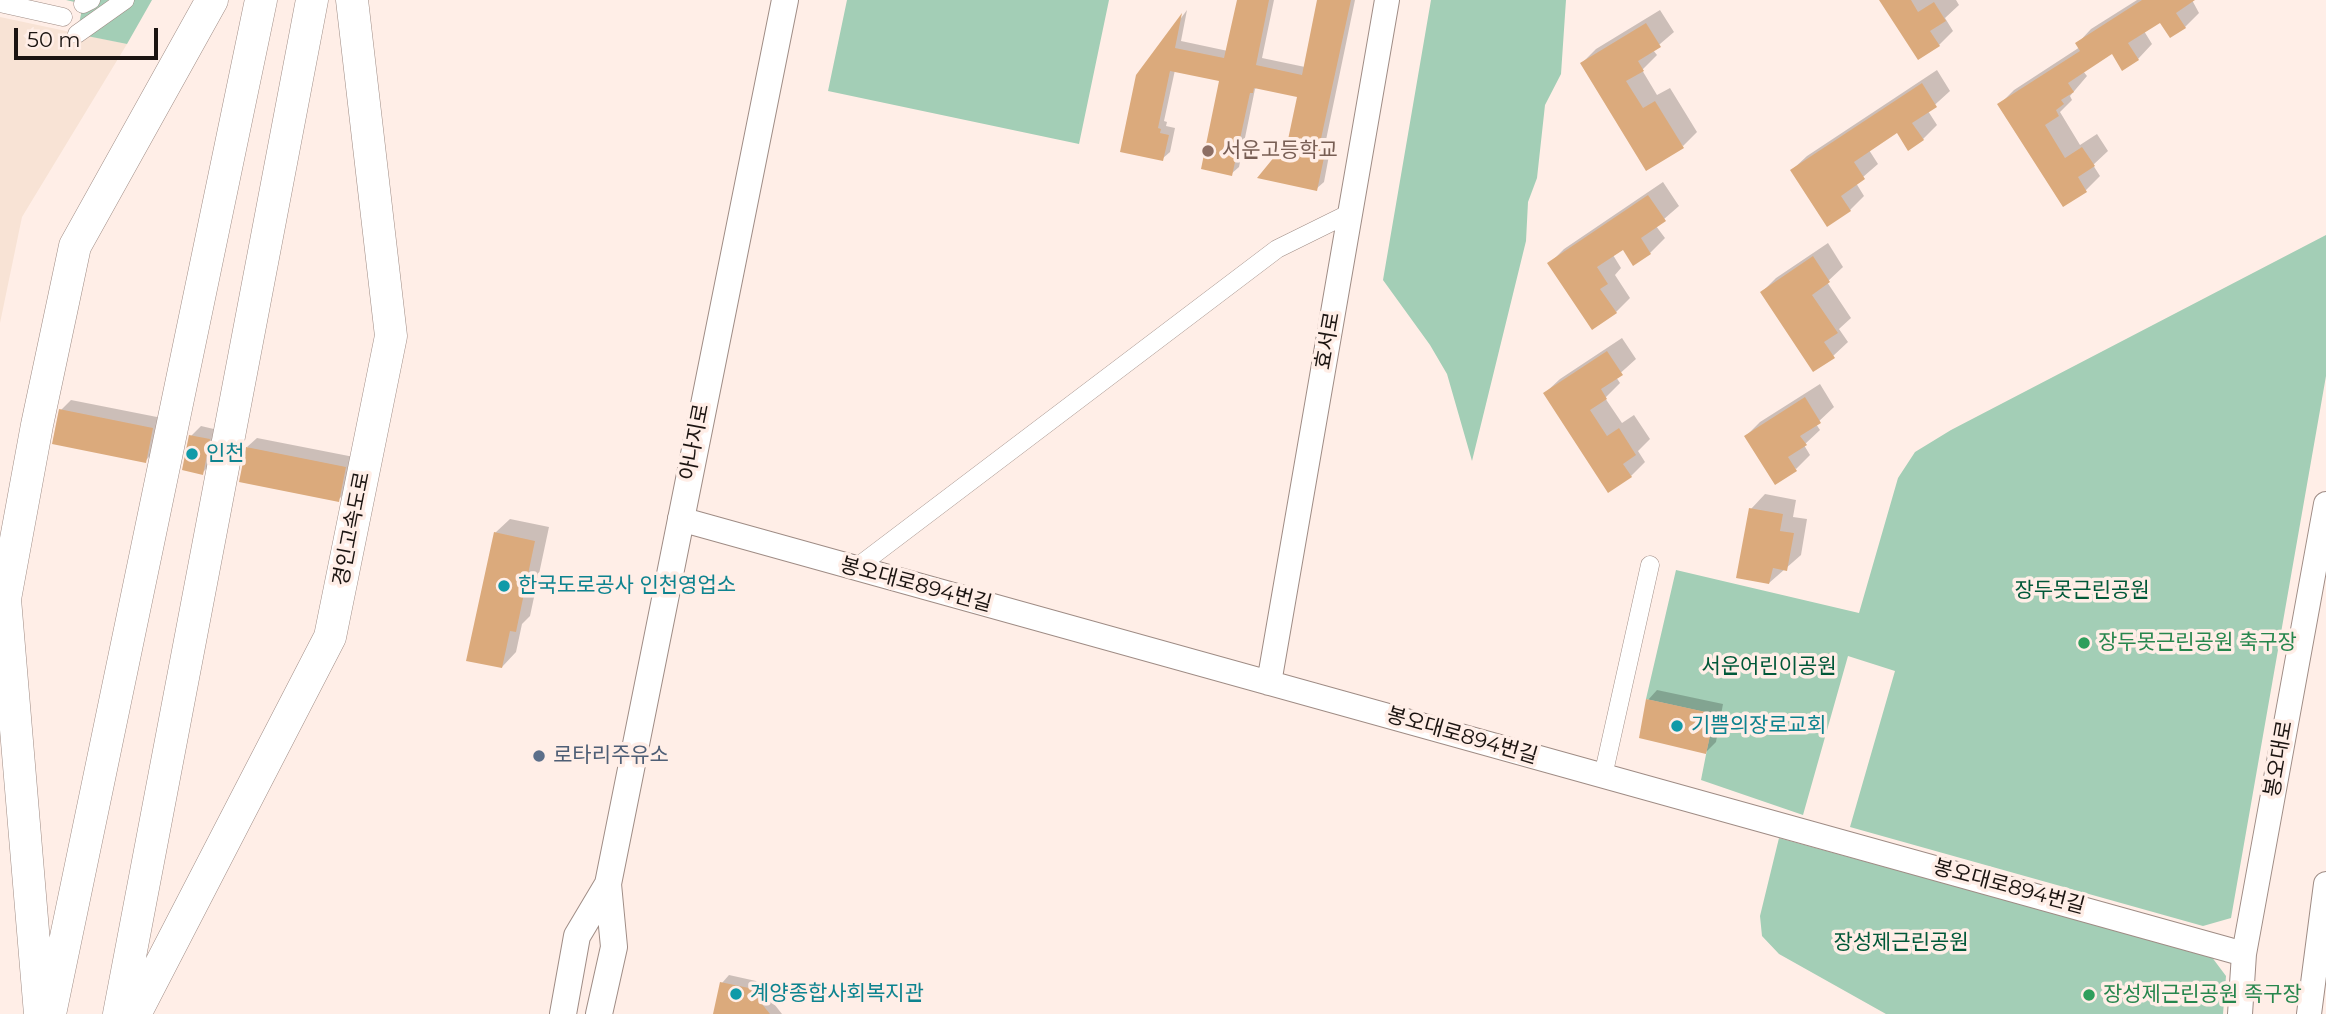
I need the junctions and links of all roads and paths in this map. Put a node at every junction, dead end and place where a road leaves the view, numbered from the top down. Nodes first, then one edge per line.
1 (125, 0) edge
2 (212, 0) edge
3 (261, 0) edge
4 (312, 0) edge
5 (352, 0) edge
6 (785, 0) edge
7 (1387, 0) edge
8 (0, 3) edge
9 (63, 17) dead end
10 (77, 34) dead end
11 (1350, 213) junction
12 (2326, 504) edge
13 (680, 519) junction
14 (1650, 565) dead end
15 (856, 568) junction
16 (1269, 683) junction
17 (1603, 776) junction
18 (608, 884) junction
19 (2326, 884) edge
20 (2244, 954) junction
21 (40, 1014) edge
22 (50, 1014) edge
23 (119, 1014) edge
24 (135, 1014) edge
25 (563, 1014) edge
26 (599, 1014) edge
27 (2240, 1014) edge
28 (2309, 1014) edge

1 - 10 street
2 - 21 highway
3 - 22 highway
4 - 23 highway
5 - 24 highway, 경인고속도로
6 - 13 main road, 아나지로
7 - 11 street, 효서로
8 - 9 street
11 - 15 street
11 - 16 street, 효서로
12 - 20 street, 봉오대로
13 - 15 street, 봉오대로894번길
13 - 18 main road, 아나지로
14 - 17 street
15 - 16 street, 봉오대로894번길
16 - 17 street, 봉오대로894번길
17 - 20 street, 봉오대로894번길
18 - 25 main road, 아나지로
18 - 26 main road, 아나지로
19 - 28 street
20 - 27 street, 봉오대로

